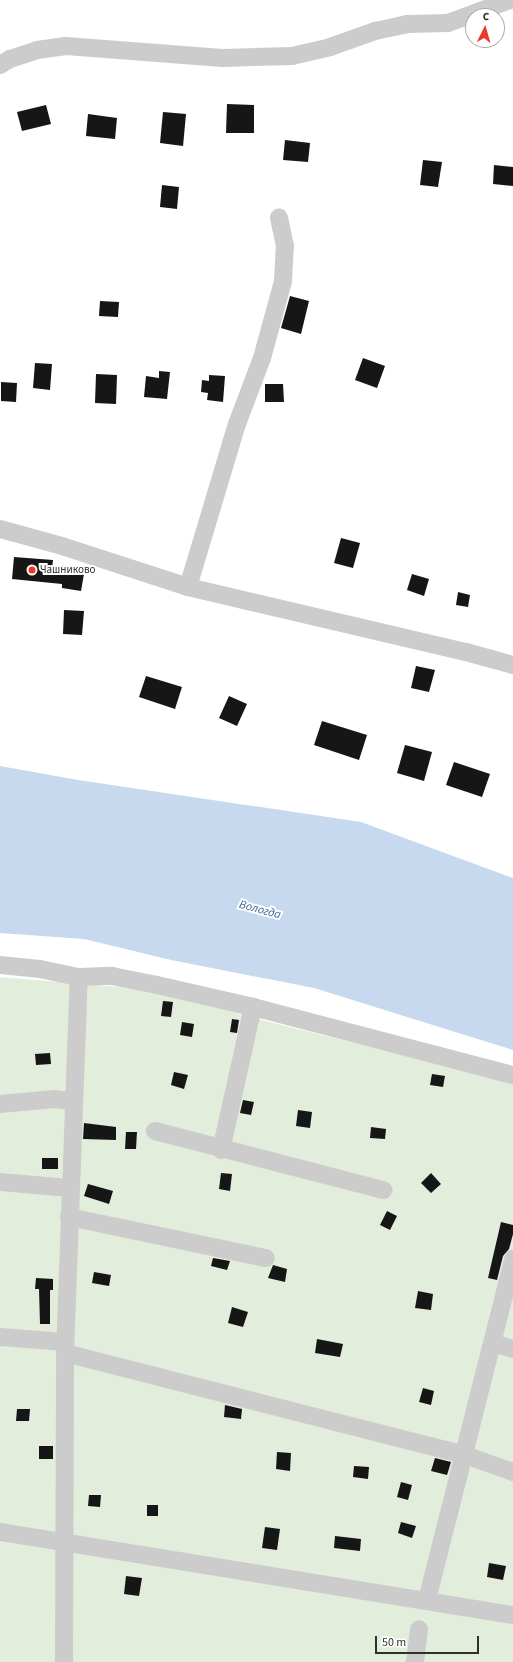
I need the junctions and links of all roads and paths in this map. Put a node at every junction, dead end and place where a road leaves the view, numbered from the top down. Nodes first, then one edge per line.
1 (510, 0) edge
2 (0, 65) edge
3 (278, 218) dead end
4 (0, 529) edge
5 (188, 586) junction
6 (513, 665) edge
7 (0, 965) edge
8 (79, 977) junction
9 (253, 1007) junction
10 (513, 1075) edge
11 (72, 1101) junction
12 (0, 1104) edge
13 (155, 1131) dead end
14 (221, 1150) junction
15 (0, 1182) edge
16 (69, 1188) junction
17 (383, 1190) dead end
18 (68, 1217) junction
19 (266, 1258) dead end
20 (513, 1259) edge
21 (0, 1337) edge
22 (494, 1343) junction
23 (65, 1348) junction
24 (513, 1349) edge
25 (465, 1455) junction
26 (513, 1472) edge
27 (0, 1532) edge
28 (66, 1542) junction
29 (427, 1600) junction
30 (513, 1615) edge
31 (419, 1629) dead end
32 (64, 1662) edge
33 (415, 1662) edge

1 - 2 street
3 - 5 street
4 - 5 street
5 - 6 street
7 - 8 street
8 - 9 street
8 - 11 street
9 - 10 street
9 - 14 street
11 - 12 street
11 - 16 street
13 - 14 street
14 - 17 street
15 - 16 street
16 - 18 street
18 - 19 street
18 - 23 street
20 - 22 street
21 - 23 street
22 - 24 street
22 - 25 street
23 - 25 street
23 - 28 street
25 - 26 street
25 - 29 street
27 - 28 street
28 - 29 street
28 - 32 street
29 - 30 street
31 - 33 street

